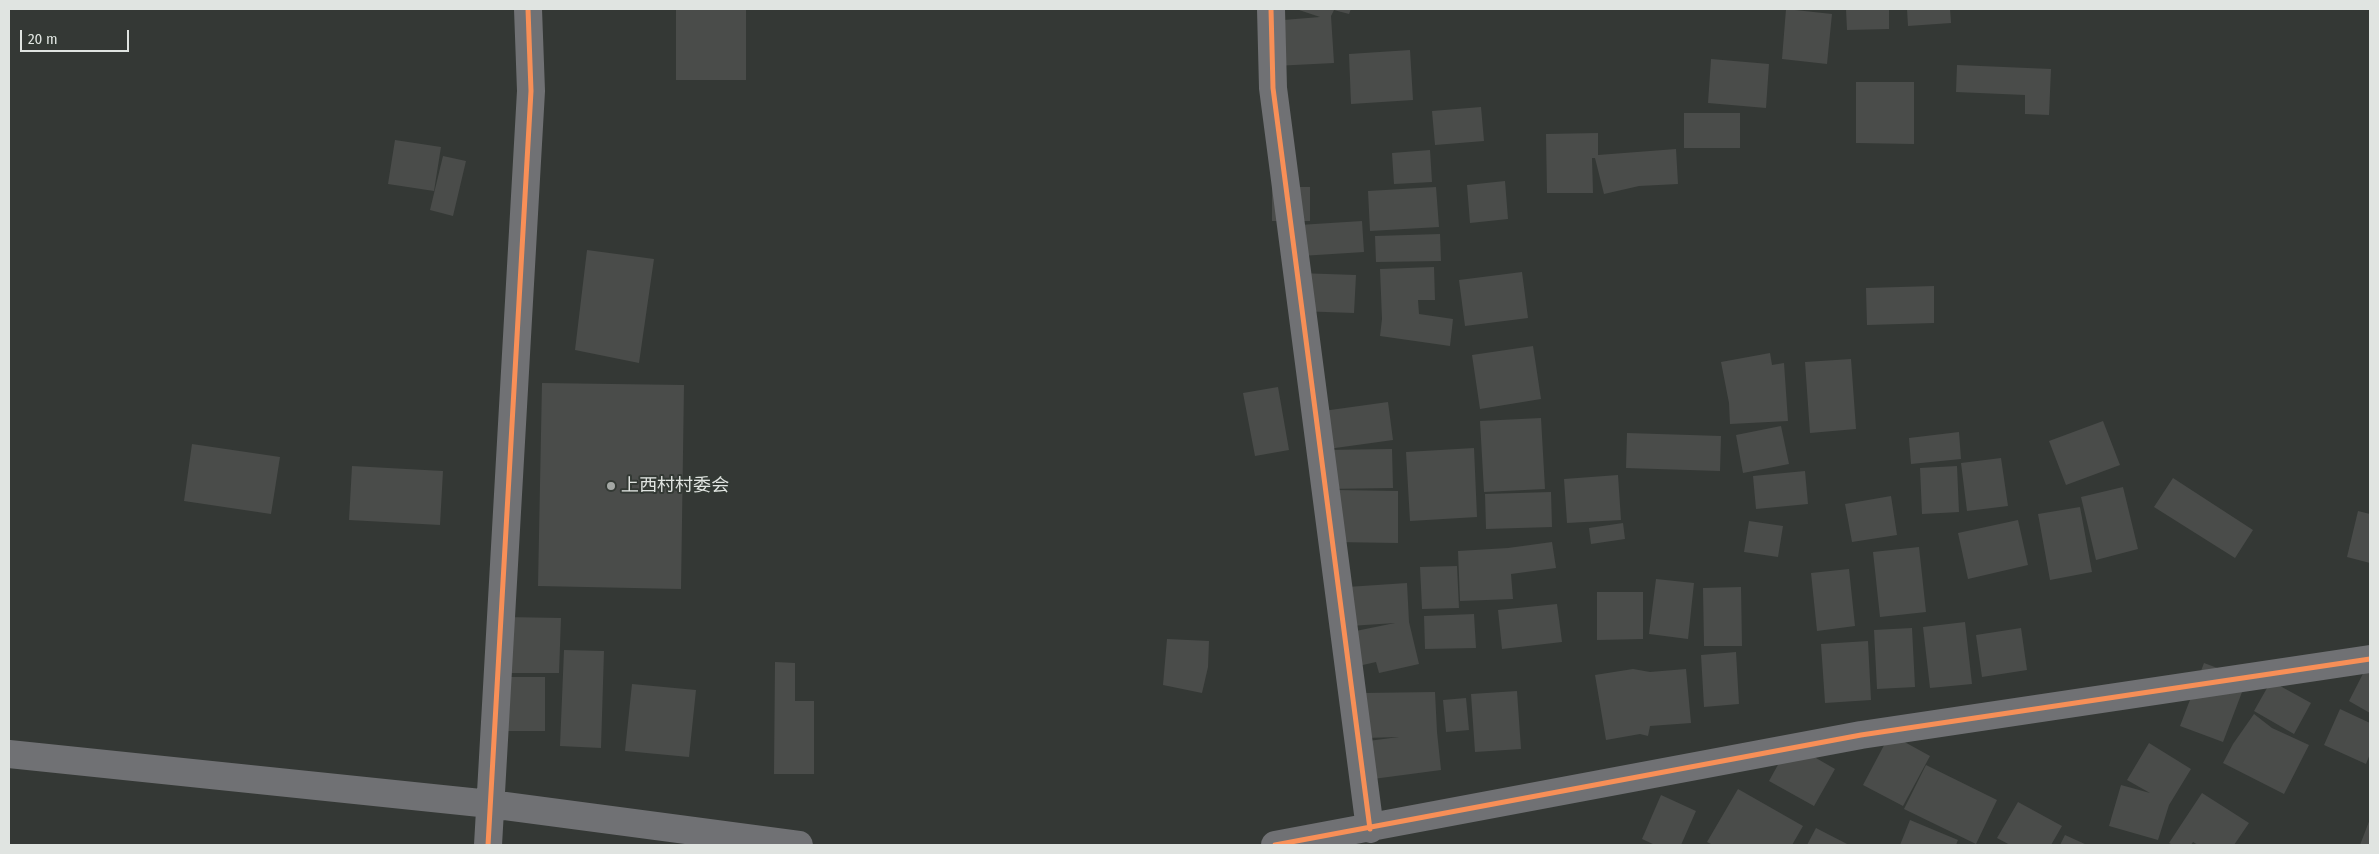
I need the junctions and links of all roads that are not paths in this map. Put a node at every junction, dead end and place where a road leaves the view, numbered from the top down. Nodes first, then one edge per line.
1 (528, 9) edge
2 (1271, 9) edge
3 (2370, 659) edge
4 (9, 754) edge
5 (490, 804) junction
6 (1370, 828) junction
7 (488, 845) edge
8 (799, 845) edge
9 (1275, 845) edge

1 - 5 street
2 - 6 street
3 - 6 street
4 - 5 street
5 - 7 street
5 - 8 street
6 - 9 street

